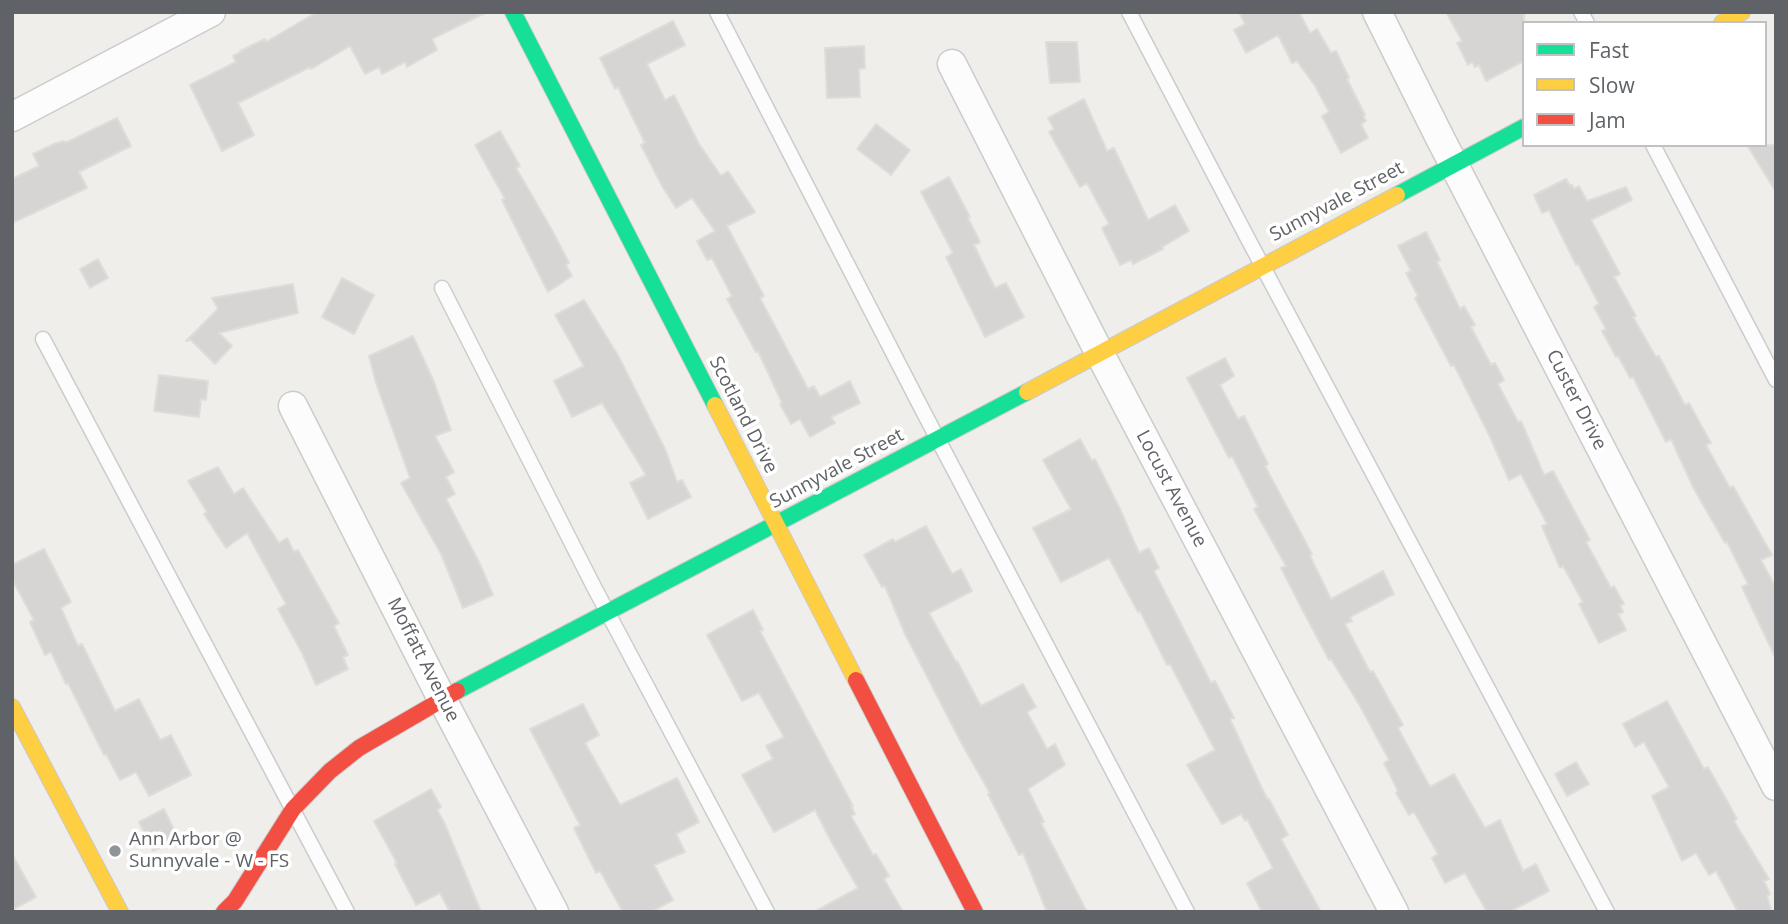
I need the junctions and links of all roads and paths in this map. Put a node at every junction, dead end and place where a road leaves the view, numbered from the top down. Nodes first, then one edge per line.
1 (211, 12) edge
2 (513, 12) edge
3 (717, 12) edge
4 (1129, 12) edge
5 (1377, 12) edge
6 (1742, 12) edge
7 (1726, 21) edge
8 (952, 64) dead end
9 (12, 117) edge
10 (1522, 128) edge
11 (1654, 147) edge
12 (1454, 164) junction
13 (1263, 266) junction
14 (442, 288) dead end
15 (43, 339) dead end
16 (1100, 354) junction
17 (1776, 380) edge
18 (293, 406) dead end
19 (939, 439) junction
20 (775, 525) junction
21 (608, 612) junction
22 (442, 699) junction
23 (12, 707) edge
24 (1776, 786) edge
25 (293, 808) junction
26 (120, 912) edge
27 (224, 912) edge
28 (347, 912) edge
29 (554, 912) edge
30 (767, 912) edge
31 (975, 912) edge
32 (1187, 912) edge
33 (1394, 912) edge
34 (1607, 912) edge

1 - 9 street
2 - 20 street, Scotland Drive
3 - 19 lane
4 - 13 lane
5 - 12 street, Custer Drive
6 - 7 street
8 - 16 street, Locust Avenue
10 - 12 street, Sunnyvale Street
11 - 17 lane
12 - 13 street, Sunnyvale Street
12 - 24 street, Custer Drive
13 - 16 street, Sunnyvale Street
13 - 34 lane
14 - 21 lane
15 - 25 lane
16 - 19 street, Sunnyvale Street
16 - 33 street, Locust Avenue
18 - 22 street, Moffatt Avenue
19 - 20 street, Sunnyvale Street
19 - 32 lane
20 - 21 street, Sunnyvale Street
20 - 31 street, Scotland Drive
21 - 22 street, Sunnyvale Street
21 - 30 lane
22 - 25 street, Sunnyvale Street
22 - 29 street, Moffatt Avenue
23 - 26 street
25 - 27 street, Sunnyvale Street
25 - 28 lane

